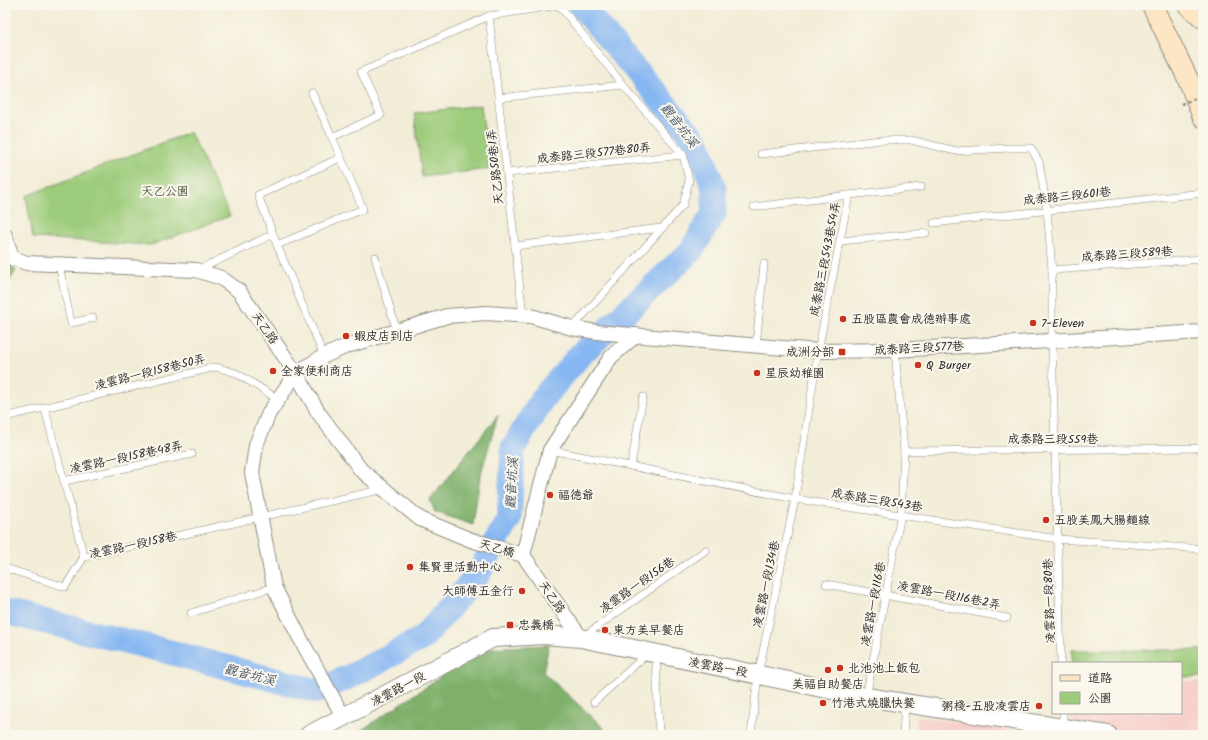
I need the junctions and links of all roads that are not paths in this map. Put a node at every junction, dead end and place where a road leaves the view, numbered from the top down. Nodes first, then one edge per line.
1 (1152, 5) edge
2 (1188, 5) edge
3 (489, 16) junction
4 (1203, 18) edge
5 (623, 85) junction
6 (312, 93) dead end
7 (498, 98) junction
8 (1203, 117) edge
9 (332, 137) junction
10 (761, 154) dead end
11 (683, 155) junction
12 (340, 158) junction
13 (507, 173) junction
14 (921, 187) dead end
15 (1203, 193) edge
16 (849, 195) junction
17 (754, 207) dead end
18 (1047, 209) junction
19 (934, 223) dead end
20 (661, 228) junction
21 (273, 234) junction
22 (926, 234) dead end
23 (5, 235) edge
24 (840, 242) junction
25 (277, 245) junction
26 (515, 246) junction
27 (375, 257) dead end
28 (1203, 259) edge
29 (59, 264) junction
30 (764, 264) dead end
31 (196, 270) junction
32 (1052, 270) junction
33 (523, 316) junction
34 (93, 318) dead end
35 (572, 328) junction
36 (397, 332) junction
37 (1203, 332) edge
38 (636, 335) junction
39 (1052, 340) junction
40 (756, 346) junction
41 (895, 350) junction
42 (818, 351) junction
43 (324, 356) junction
44 (296, 373) junction
45 (643, 397) dead end
46 (278, 399) junction
47 (45, 409) junction
48 (5, 417) edge
49 (1203, 448) edge
50 (550, 450) junction
51 (904, 450) junction
52 (1055, 450) junction
53 (192, 454) dead end
54 (631, 466) junction
55 (64, 481) junction
56 (385, 489) junction
57 (795, 499) junction
58 (901, 514) junction
59 (259, 518) junction
60 (1058, 539) junction
61 (471, 540) joint
62 (1203, 549) edge
63 (706, 550) dead end
64 (523, 556) junction
65 (84, 557) junction
66 (5, 568) edge
67 (826, 584) dead end
68 (274, 587) junction
69 (886, 594) junction
70 (191, 613) dead end
71 (1008, 618) dead end
72 (581, 638) junction
73 (652, 654) junction
74 (1061, 662) edge
75 (758, 675) junction
76 (866, 697) junction
77 (594, 702) dead end
78 (905, 703) junction
79 (341, 710) junction
80 (1063, 725) edge
81 (309, 735) edge
82 (660, 735) edge
83 (751, 735) edge
84 (903, 735) edge
85 (1108, 735) edge

1 - 8 main road
2 - 4 main road
3 - 5 lane
3 - 7 lane, 天乙路50巷1弄
3 - 9 lane
5 - 7 lane
5 - 11 lane
6 - 9 lane
7 - 13 lane, 天乙路50巷1弄
9 - 12 lane
10 - 18 lane, 凌雲路一段80巷
11 - 13 lane, 成泰路三段577巷80弄
11 - 20 lane
12 - 21 lane
12 - 25 lane
13 - 26 lane, 天乙路50巷1弄
14 - 16 lane
15 - 18 lane, 成泰路三段601巷
16 - 17 lane, 成泰路三段543巷54弄
16 - 24 lane, 成泰路三段543巷54弄
18 - 19 lane, 成泰路三段601巷
18 - 32 lane, 凌雲路一段80巷
20 - 26 lane
20 - 35 lane
21 - 25 lane
21 - 31 lane
22 - 24 lane
23 - 29 street, 天乙路
24 - 42 lane, 成泰路三段543巷54弄
25 - 43 lane
26 - 33 lane, 天乙路50巷1弄
27 - 36 lane
28 - 32 lane, 成泰路三段589巷
29 - 31 street, 天乙路
29 - 34 lane
30 - 40 lane
31 - 44 street, 天乙路
32 - 39 lane, 凌雲路一段80巷
33 - 35 street
33 - 36 street
35 - 38 street, 成泰路三段577巷
36 - 43 street
37 - 39 street, 成泰路三段577巷
38 - 40 street, 成泰路三段577巷
38 - 50 street
39 - 41 street, 成泰路三段577巷
39 - 52 lane, 凌雲路一段80巷
40 - 42 street, 成泰路三段577巷
41 - 42 street, 成泰路三段577巷
41 - 51 lane, 凌雲路一段116巷
42 - 57 lane, 成泰路三段543巷54弄
43 - 44 street
44 - 46 street
44 - 56 street, 天乙路
45 - 54 lane
46 - 47 lane, 凌雲路一段158巷50弄
46 - 59 street
47 - 48 lane, 凌雲路一段158巷50弄
47 - 55 lane, 凌雲路一段158巷
49 - 52 lane, 成泰路三段559巷
50 - 54 lane, 成泰路三段543巷
50 - 64 street
51 - 52 lane, 成泰路三段559巷
51 - 58 lane, 凌雲路一段116巷
52 - 60 lane, 凌雲路一段80巷
53 - 55 lane, 凌雲路一段158巷48弄
54 - 57 lane, 成泰路三段543巷
55 - 65 lane, 凌雲路一段158巷
56 - 59 lane, 凌雲路一段158巷
56 - 61 street, 天乙路
57 - 58 lane, 成泰路三段543巷
57 - 75 lane, 凌雲路一段134巷
58 - 60 lane, 成泰路三段543巷
58 - 69 lane, 凌雲路一段116巷
59 - 65 lane, 凌雲路一段158巷
59 - 68 street
60 - 62 lane, 成泰路三段543巷
60 - 74 lane, 凌雲路一段80巷
61 - 64 street, 天乙橋
63 - 72 lane, 凌雲路一段156巷
64 - 72 street, 天乙路
65 - 66 lane
67 - 69 lane, 凌雲路一段116巷2弄
68 - 70 lane
68 - 79 street
69 - 71 lane, 凌雲路一段116巷2弄
69 - 76 lane, 凌雲路一段116巷
72 - 73 street, 凌雲路一段
72 - 79 street, 凌雲路一段
73 - 75 street, 凌雲路一段
73 - 77 lane
73 - 82 lane
75 - 76 street, 凌雲路一段
75 - 83 lane, 凌雲路一段134巷
76 - 78 street, 凌雲路一段
78 - 80 street, 凌雲路一段
78 - 84 lane
79 - 81 street, 凌雲路一段
80 - 85 street, 凌雲路一段

